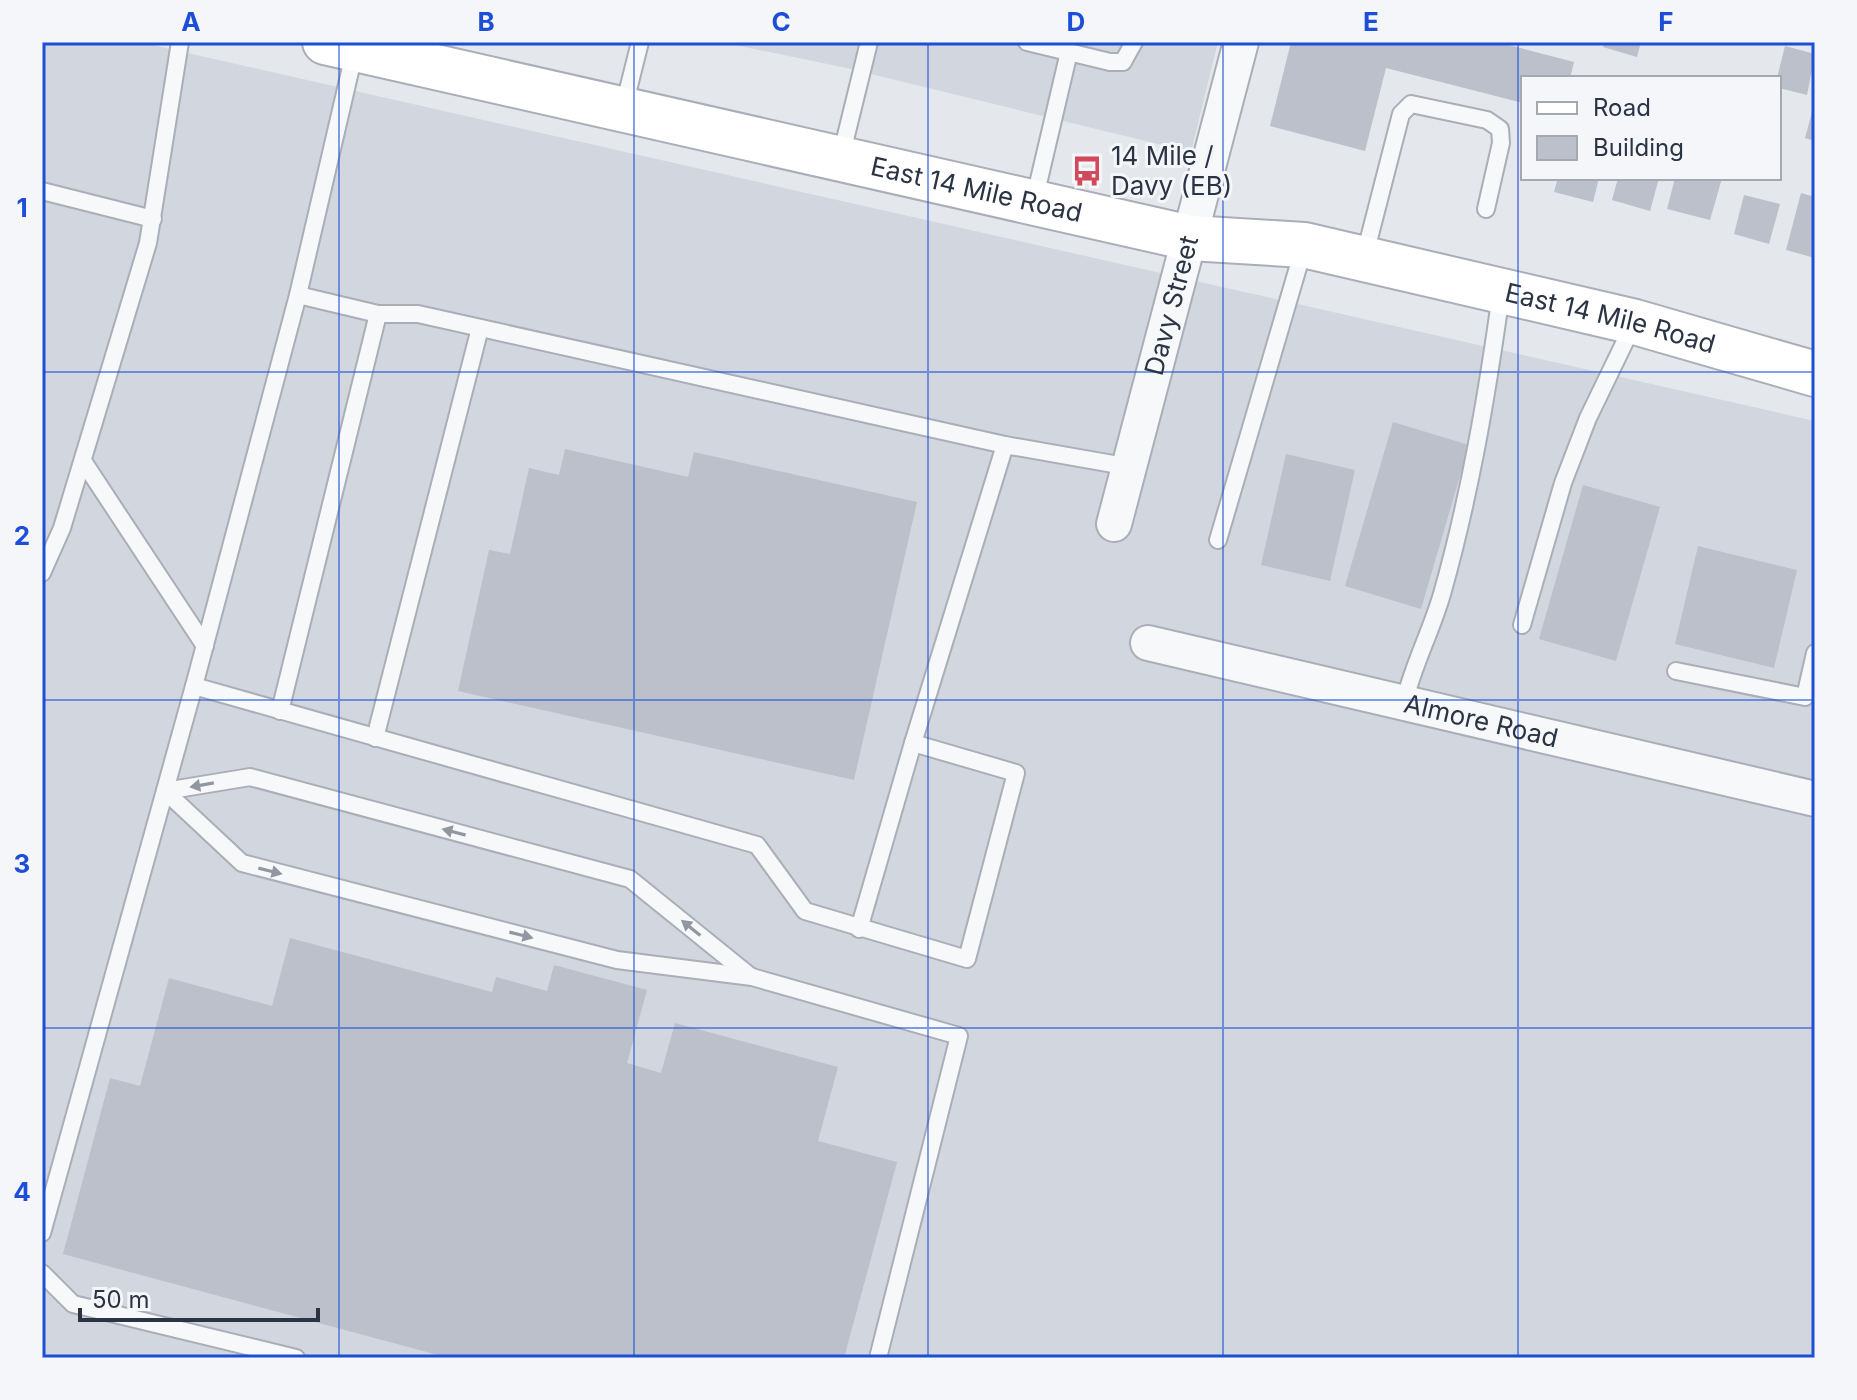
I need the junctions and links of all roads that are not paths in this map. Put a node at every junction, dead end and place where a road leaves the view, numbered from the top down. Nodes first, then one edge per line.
1 (180, 42) edge
2 (640, 42) edge
3 (869, 42) edge
4 (1027, 42) edge
5 (1134, 42) edge
6 (1241, 42) edge
7 (341, 45) edge
8 (1069, 52) junction
9 (624, 108) junction
10 (841, 157) junction
11 (42, 191) edge
12 (1034, 202) junction
13 (1486, 209) dead end
14 (153, 219) junction
15 (1190, 238) junction
16 (1304, 245) junction
17 (1364, 259) junction
18 (1502, 291) junction
19 (298, 295) junction
20 (378, 314) junction
21 (1635, 322) junction
22 (480, 328) junction
23 (1815, 374) edge
24 (1005, 445) junction
25 (83, 461) junction
26 (1130, 467) junction
27 (1114, 524) dead end
28 (1218, 540) dead end
29 (42, 573) edge
30 (1522, 625) dead end
31 (1148, 643) dead end
32 (205, 646) junction
33 (1815, 653) edge
34 (1676, 671) dead end
35 (194, 686) junction
36 (1404, 703) junction
37 (280, 711) junction
38 (375, 738) junction
39 (913, 743) junction
40 (165, 791) junction
41 (1815, 799) edge
42 (859, 929) junction
43 (752, 977) junction
44 (42, 1233) edge
45 (42, 1273) edge
46 (296, 1358) edge
47 (878, 1358) edge

1 - 14 lane
2 - 9 lane
3 - 10 lane
4 - 8 lane
5 - 8 lane
6 - 15 street, Davy Street
7 - 9 main road, East 14 Mile Road
7 - 19 lane
8 - 12 lane
9 - 10 main road, East 14 Mile Road
10 - 12 main road, East 14 Mile Road
11 - 14 lane
12 - 15 main road, East 14 Mile Road
13 - 17 lane
14 - 25 lane
15 - 16 main road, East 14 Mile Road
15 - 26 street, Davy Street
16 - 17 main road, East 14 Mile Road
16 - 28 lane
17 - 18 main road, East 14 Mile Road
18 - 21 main road, East 14 Mile Road
18 - 36 lane
19 - 20 lane
19 - 32 lane
20 - 22 lane
20 - 37 lane
21 - 23 main road, East 14 Mile Road
21 - 30 lane
22 - 24 lane
22 - 38 lane
24 - 26 lane
24 - 39 lane
25 - 29 lane
25 - 32 lane
26 - 27 street, Davy Street
31 - 36 street, Almore Road
32 - 35 lane
33 - 34 lane
35 - 37 lane
35 - 40 lane
36 - 41 street, Almore Road
37 - 38 lane
38 - 42 lane
39 - 42 lane
39 - 42 lane
40 -> 43 lane
43 -> 40 lane
40 - 44 lane
43 - 47 lane
45 - 46 lane

